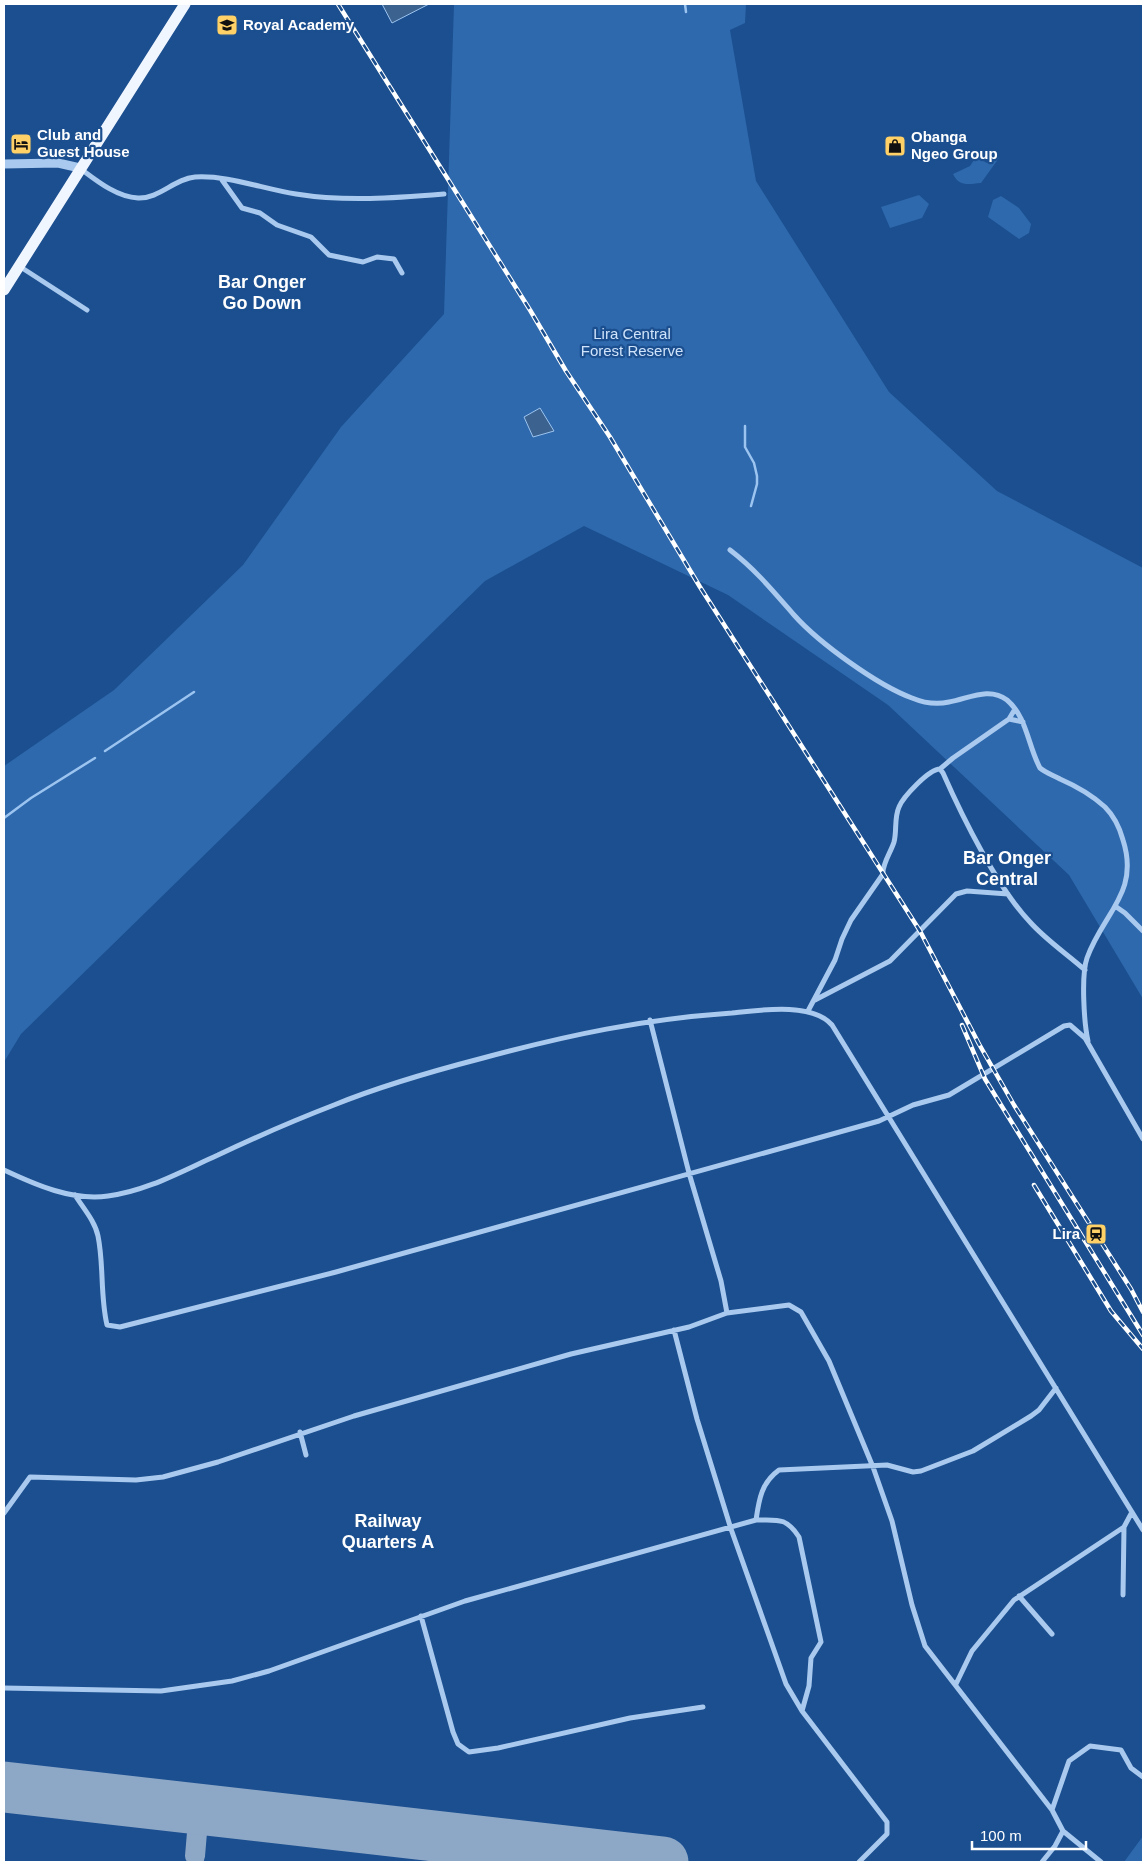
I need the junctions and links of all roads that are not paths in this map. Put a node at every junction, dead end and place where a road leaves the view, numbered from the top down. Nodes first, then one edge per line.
1 (185, 4) edge
2 (4, 164) edge
3 (80, 168) junction
4 (222, 180) junction
5 (444, 194) dead end
6 (19, 266) junction
7 (402, 273) dead end
8 (4, 290) edge
9 (87, 310) dead end
10 (730, 550) dead end
11 (1015, 709) junction
12 (1009, 719) junction
13 (1023, 722) junction
14 (940, 770) junction
15 (1008, 894) junction
16 (1115, 906) junction
17 (1143, 931) edge
18 (1085, 970) junction
19 (815, 1000) junction
20 (808, 1011) junction
21 (650, 1020) junction
22 (1090, 1046) junction
23 (888, 1116) junction
24 (1143, 1139) edge
25 (4, 1170) edge
26 (689, 1173) junction
27 (75, 1195) junction
28 (727, 1313) junction
29 (674, 1330) junction
30 (1056, 1388) junction
31 (300, 1432) junction
32 (306, 1456) dead end
33 (873, 1467) junction
34 (1132, 1512) junction
35 (4, 1513) edge
36 (756, 1520) junction
37 (1124, 1527) junction
38 (731, 1529) junction
39 (1143, 1530) edge
40 (1123, 1595) dead end
41 (1019, 1596) junction
42 (421, 1616) junction
43 (1052, 1634) dead end
44 (956, 1684) junction
45 (4, 1688) edge
46 (703, 1707) dead end
47 (802, 1711) junction
48 (1143, 1777) edge
49 (1052, 1810) junction
50 (1062, 1831) junction
51 (859, 1862) edge
52 (1042, 1862) edge
53 (1101, 1862) edge

1 - 3 main road
2 - 3 street
3 - 4 street
3 - 6 main road
4 - 5 street
4 - 7 street
6 - 8 main road
6 - 9 street
10 - 11 street
11 - 12 street
11 - 13 street
12 - 13 street
12 - 14 street
13 - 16 street
14 - 15 street
14 - 19 street
15 - 18 street
15 - 19 street
16 - 17 street
16 - 18 street
18 - 22 street
19 - 20 street
20 - 21 street
20 - 23 street
21 - 26 street
21 - 27 street
22 - 23 street
22 - 24 street
23 - 26 street
23 - 30 street
25 - 27 street
26 - 27 street
26 - 28 street
28 - 29 street
28 - 33 street
29 - 31 street
29 - 38 street
30 - 33 street
30 - 34 street
31 - 32 street
31 - 35 street
33 - 36 street
33 - 44 street
34 - 37 street
34 - 39 street
36 - 38 street
36 - 47 street
37 - 40 street
37 - 41 street
38 - 42 street
38 - 47 street
41 - 43 street
41 - 44 street
42 - 45 street
42 - 46 street
44 - 49 street
47 - 51 street
48 - 49 street
49 - 50 street
50 - 52 street
50 - 53 street

